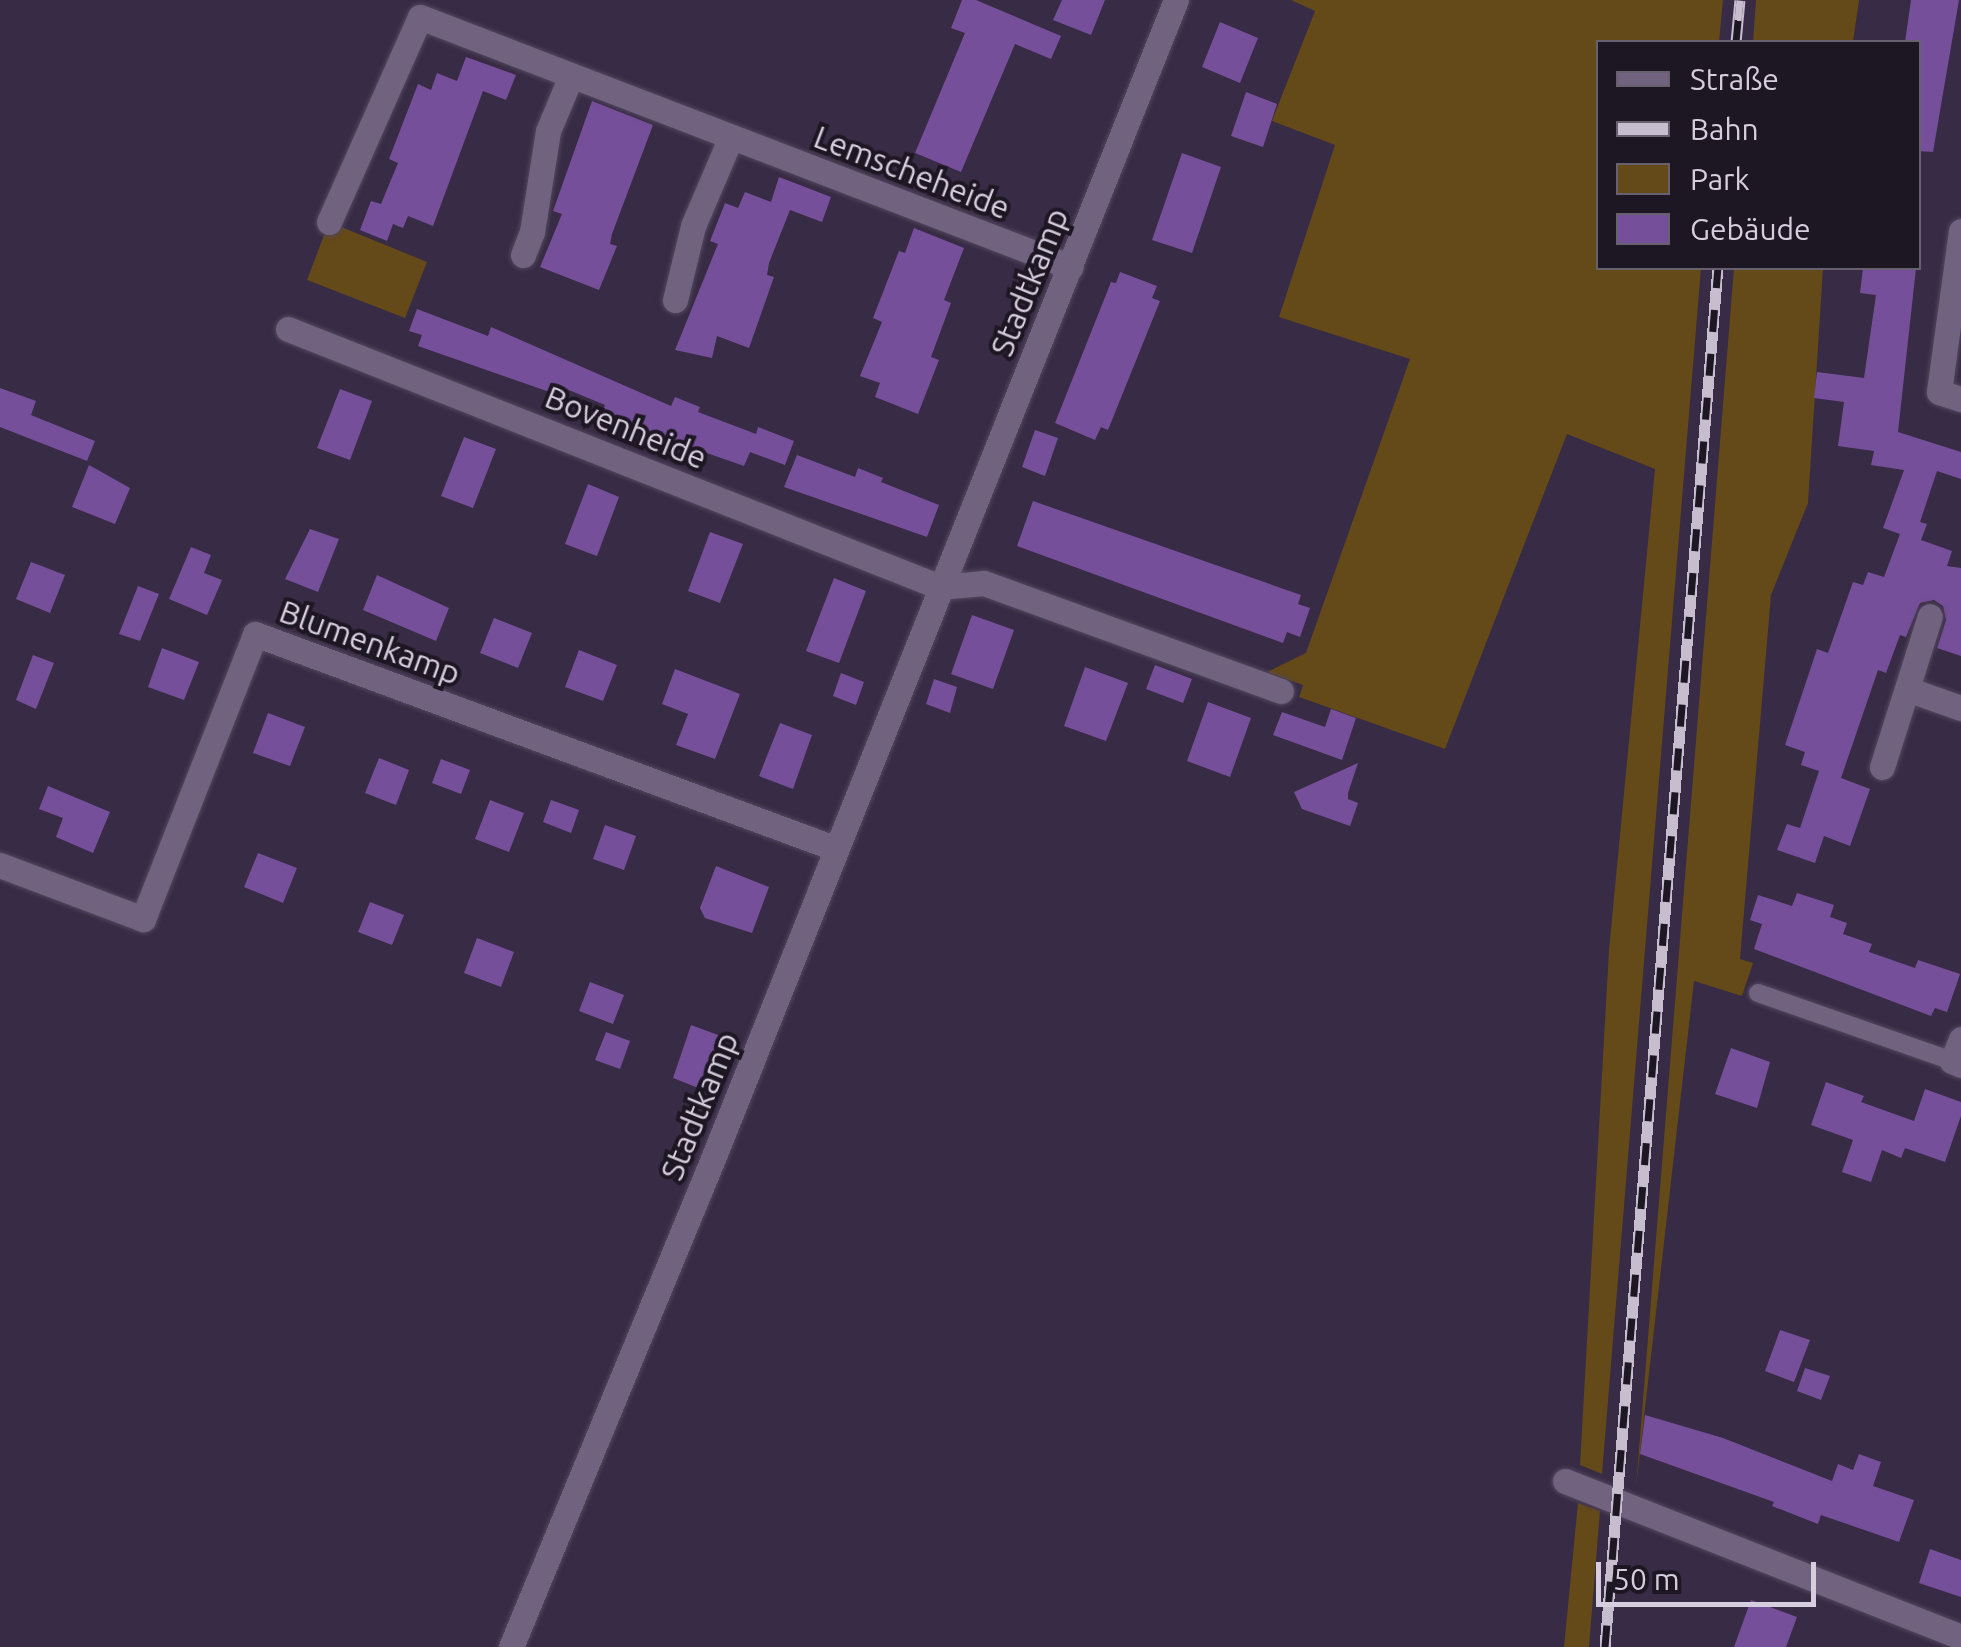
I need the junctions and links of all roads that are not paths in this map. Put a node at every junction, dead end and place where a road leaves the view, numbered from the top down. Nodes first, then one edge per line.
1 (1176, 0) edge
2 (571, 76) junction
3 (730, 137) junction
4 (329, 222) dead end
5 (1961, 230) edge
6 (523, 255) dead end
7 (1070, 267) junction
8 (676, 300) dead end
9 (288, 329) dead end
10 (1961, 399) edge
11 (940, 587) junction
12 (1930, 616) dead end
13 (1906, 689) junction
14 (1282, 691) dead end
15 (1961, 708) edge
16 (1882, 766) dead end
17 (837, 849) junction
18 (0, 865) edge
19 (1758, 992) dead end
20 (1958, 1055) edge
21 (1565, 1481) dead end
22 (1961, 1637) edge
23 (511, 1647) edge

1 - 7 street, Stadtkamp
2 - 3 street, Lemscheheide
2 - 4 street, Lemscheheide
2 - 6 street
3 - 7 street, Lemscheheide
3 - 8 street
5 - 10 street
7 - 11 street, Stadtkamp
9 - 11 street, Bovenheide
11 - 14 street
11 - 17 street, Stadtkamp
12 - 13 street
13 - 15 street
13 - 16 street
17 - 18 street, Blumenkamp
17 - 23 street, Stadtkamp
19 - 20 lane
21 - 22 street

